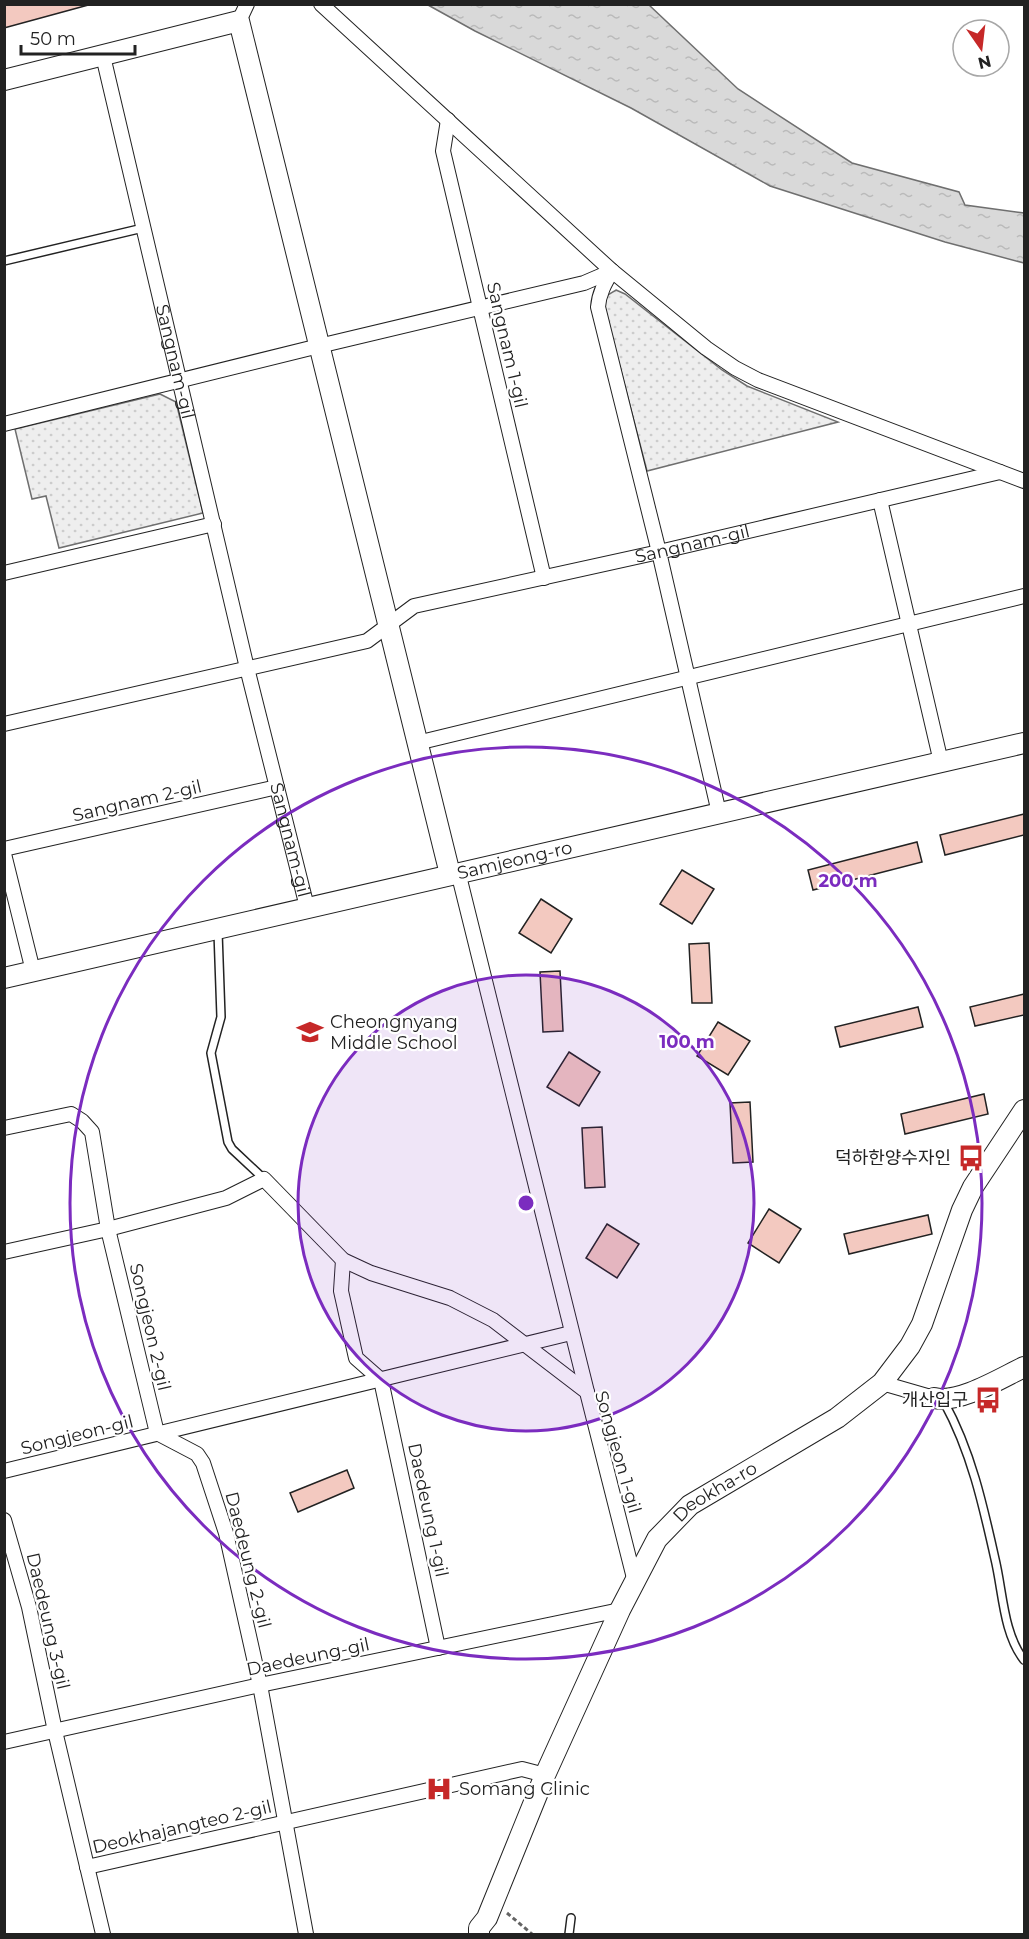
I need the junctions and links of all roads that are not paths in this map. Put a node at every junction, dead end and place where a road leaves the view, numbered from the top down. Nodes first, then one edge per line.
1 (321, 4) edge
2 (243, 13) edge
3 (103, 56) junction
4 (4, 81) edge
5 (448, 120) junction
6 (143, 228) junction
7 (4, 261) edge
8 (612, 271) junction
9 (480, 308) junction
10 (319, 346) junction
11 (180, 380) junction
12 (4, 424) edge
13 (1000, 472) junction
14 (1024, 481) edge
15 (880, 500) junction
16 (214, 524) junction
17 (659, 552) junction
18 (4, 573) edge
19 (544, 578) junction
20 (1024, 596) edge
21 (908, 623) junction
22 (388, 624) junction
23 (247, 668) junction
24 (688, 678) junction
25 (4, 724) edge
26 (417, 743) junction
27 (1024, 743) edge
28 (941, 762) junction
29 (277, 787) junction
30 (719, 813) junction
31 (4, 851) edge
32 (454, 873) junction
33 (307, 907) junction
34 (218, 928) junction
35 (33, 971) junction
36 (4, 978) edge
37 (1024, 1110) edge
38 (4, 1128) edge
39 (264, 1179) junction
40 (108, 1229) junction
41 (4, 1252) edge
42 (343, 1260) junction
43 (571, 1333) junction
44 (525, 1344) junction
45 (1024, 1367) edge
46 (381, 1380) junction
47 (891, 1386) junction
48 (587, 1392) junction
49 (939, 1399) junction
50 (157, 1433) junction
51 (4, 1471) edge
52 (4, 1520) edge
53 (635, 1582) junction
54 (620, 1610) junction
55 (438, 1648) junction
56 (1024, 1660) edge
57 (260, 1685) junction
58 (55, 1731) junction
59 (4, 1742) edge
60 (544, 1775) junction
61 (285, 1822) junction
62 (87, 1867) junction
63 (571, 1918) dead end
64 (484, 1932) edge
65 (103, 1935) edge
66 (306, 1935) edge
67 (569, 1935) edge

1 - 5 street
2 - 3 street
2 - 10 street
3 - 4 street
3 - 6 street, Sangnam-gil
5 - 8 street
5 - 9 street, Sangnam 1-gil
6 - 7 lane
6 - 11 street, Sangnam-gil
8 - 9 street
8 - 13 street
8 - 17 street
9 - 10 street
9 - 19 street, Sangnam 1-gil
10 - 11 street
10 - 22 street
11 - 12 street
11 - 16 street, Sangnam-gil
13 - 14 street
13 - 15 street, Sangnam-gil
15 - 17 street, Sangnam-gil
15 - 21 street
16 - 18 street
16 - 23 street, Sangnam-gil
17 - 19 street, Sangnam-gil
17 - 24 street
19 - 22 street, Sangnam-gil
20 - 21 street
21 - 24 street
21 - 28 street
22 - 23 street, Sangnam-gil
22 - 26 street
23 - 25 street
23 - 29 street, Sangnam-gil
24 - 26 street
24 - 30 street
26 - 32 street
27 - 28 street, Samjeong-ro
28 - 30 street, Samjeong-ro
29 - 31 street, Sangnam 2-gil
29 - 33 street, Sangnam-gil
30 - 32 street, Samjeong-ro
31 - 35 street, Sangnam 2-gil
32 - 33 street, Samjeong-ro
32 - 43 street
33 - 34 street, Samjeong-ro
34 - 35 street, Samjeong-ro
34 - 39 lane, Songjeon 1-gil
35 - 36 street, Samjeong-ro
37 - 47 street, Deokha-ro
38 - 40 street, Songjeon 2-gil
39 - 40 street
39 - 42 street, Songjeon 1-gil
40 - 41 street
40 - 50 street, Songjeon 2-gil
42 - 44 street, Songjeon 1-gil
42 - 46 street
43 - 44 street, Songjeon-gil
43 - 48 street
44 - 46 street, Songjeon-gil
44 - 48 street, Songjeon 1-gil
45 - 49 street
46 - 50 street, Songjeon-gil
46 - 55 street, Daedeung 1-gil
47 - 49 street
47 - 53 street, Deokha-ro
48 - 53 street, Songjeon 1-gil
49 - 56 lane
50 - 51 street, Songjeon-gil
50 - 57 street, Daedeung 2-gil
52 - 58 street, Daedeung 3-gil
53 - 54 street, Deokha-ro
54 - 55 street, Daedeung-gil
54 - 60 street, Deokha-ro
55 - 57 street, Daedeung-gil
57 - 58 street, Daedeung-gil
57 - 61 street, Daedeung 2-gil
58 - 59 street, Daedeung-gil
58 - 62 street, Deokhajangteo 2-gil
60 - 61 street, Deokhajangteo 2-gil
60 - 64 street, Deokha-ro
61 - 62 street, Deokhajangteo 2-gil
61 - 66 street, Daedeung 2-gil
62 - 65 street, Deokhajangteo 2-gil
63 - 67 lane

